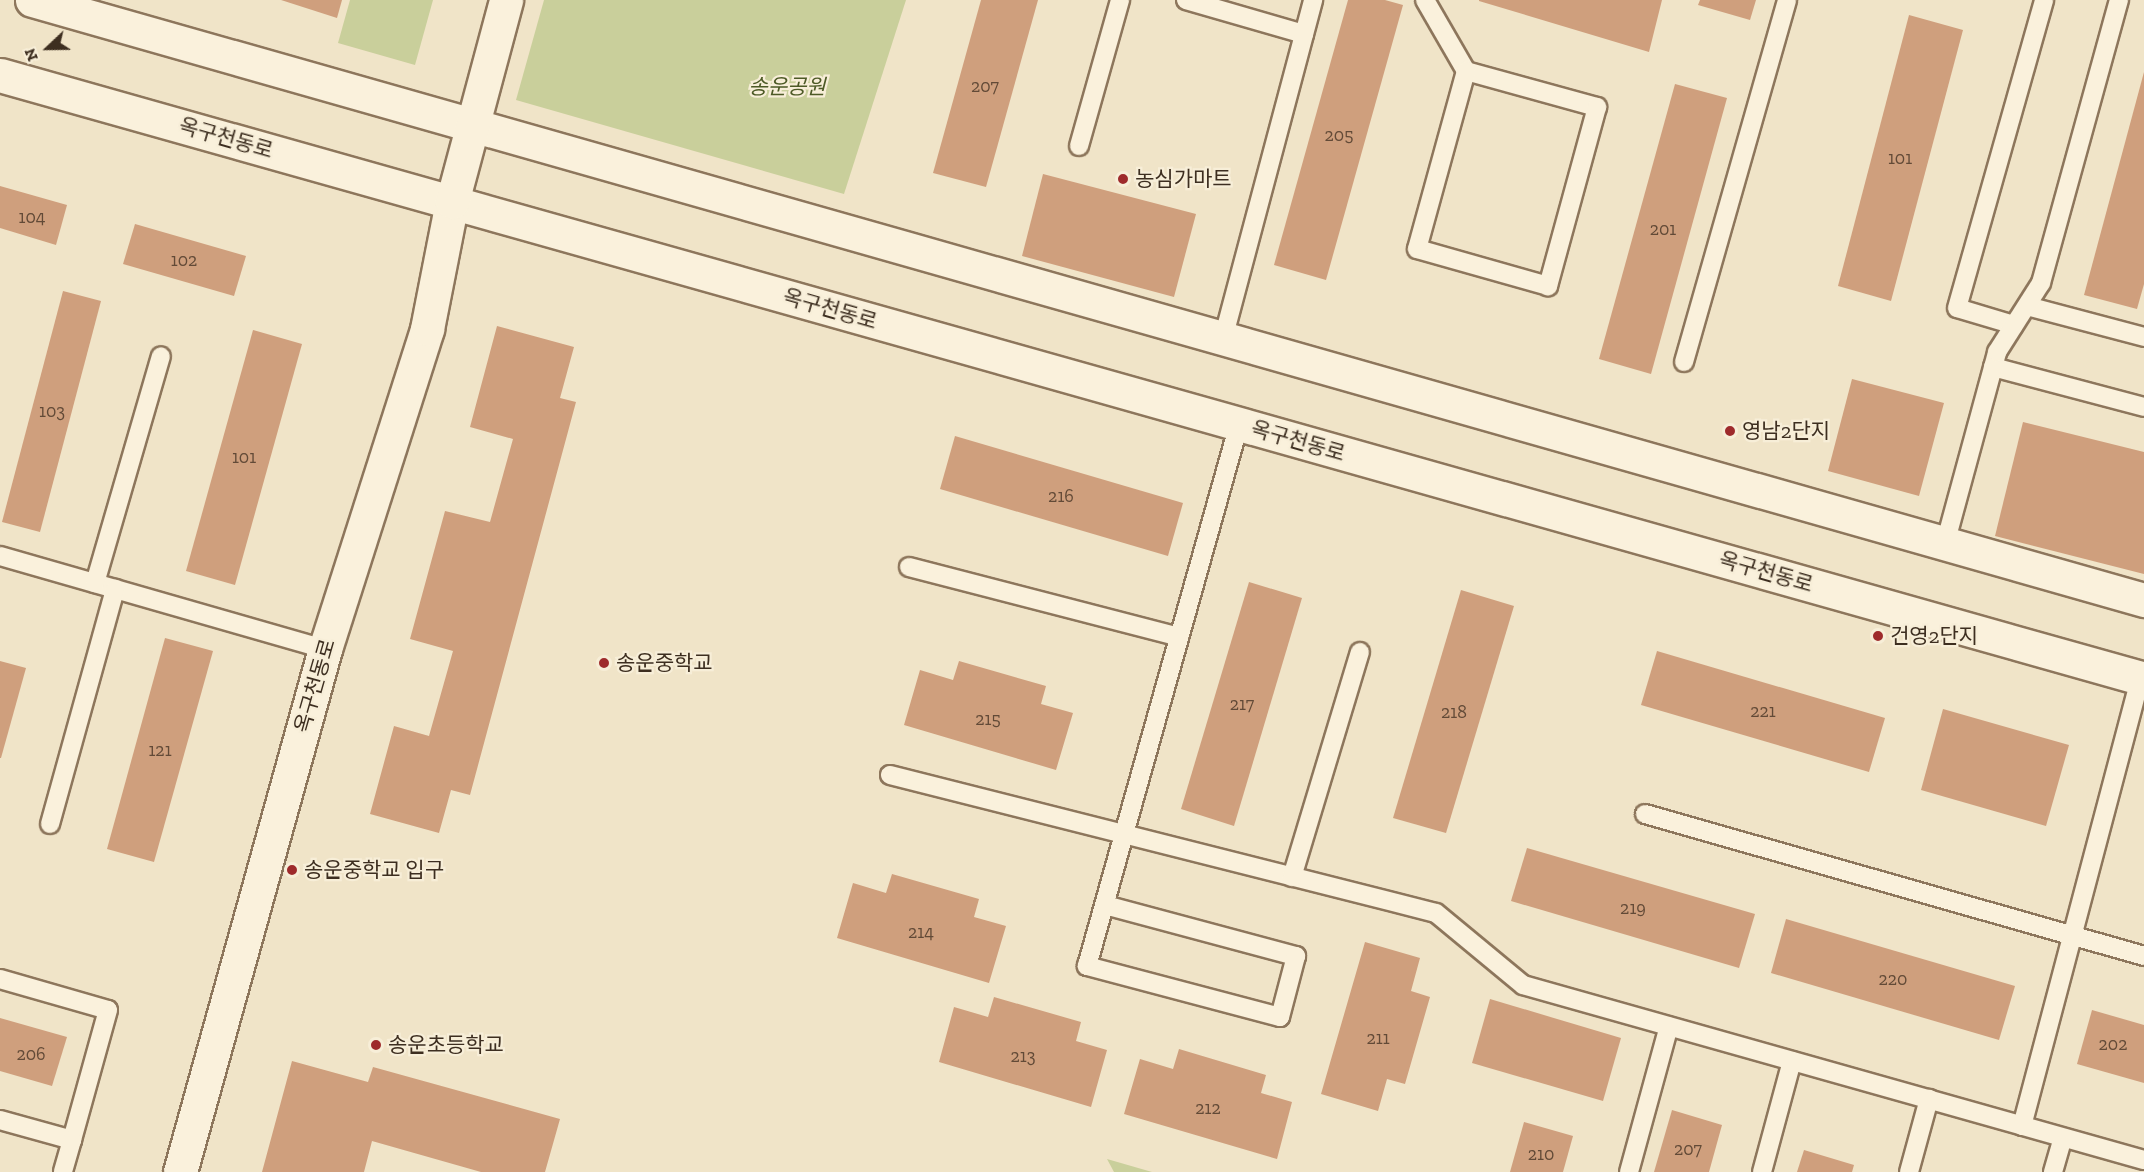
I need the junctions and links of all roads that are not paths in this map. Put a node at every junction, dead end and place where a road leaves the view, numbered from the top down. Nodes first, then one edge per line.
1 (32, 0) edge
2 (506, 0) edge
3 (1120, 0) edge
4 (1186, 0) edge
5 (1312, 0) edge
6 (1425, 0) edge
7 (1787, 0) edge
8 (2044, 0) edge
9 (2119, 0) edge
10 (1304, 34) junction
11 (1466, 71) junction
12 (0, 75) edge
13 (473, 125) junction
14 (1079, 146) dead end
15 (452, 202) junction
16 (2027, 306) junction
17 (2014, 325) junction
18 (2144, 337) edge
19 (1223, 339) junction
20 (161, 356) dead end
21 (1684, 362) dead end
22 (1993, 367) junction
23 (2144, 406) edge
24 (1239, 424) junction
25 (1945, 543) junction
26 (0, 556) edge
27 (909, 567) dead end
28 (95, 583) junction
29 (115, 589) junction
30 (2144, 600) edge
31 (1179, 637) junction
32 (325, 648) junction
33 (1360, 652) dead end
34 (2142, 678) edge
35 (890, 775) dead end
36 (1645, 814) dead end
37 (50, 824) dead end
38 (1124, 834) junction
39 (1293, 877) junction
40 (1105, 905) junction
41 (2073, 936) junction
42 (2144, 956) edge
43 (0, 979) edge
44 (1669, 1026) junction
45 (1792, 1061) junction
46 (1929, 1100) junction
47 (0, 1120) edge
48 (2022, 1126) junction
49 (2063, 1137) junction
50 (72, 1140) junction
51 (2144, 1160) edge
52 (63, 1172) edge
53 (180, 1172) edge
54 (1629, 1172) edge
55 (1762, 1172) edge
56 (1909, 1172) edge
57 (2053, 1172) edge

1 - 13 street
2 - 13 street, 옥구천동로
3 - 14 lane
4 - 10 lane
5 - 10 lane
6 - 11 lane
7 - 21 lane
8 - 17 lane
9 - 16 lane
10 - 19 lane
11 - 11 lane
12 - 15 street, 옥구천동로
13 - 15 street, 옥구천동로
13 - 19 street
15 - 24 street, 옥구천동로
15 - 32 street, 옥구천동로
16 - 17 lane
16 - 18 lane
17 - 22 lane
19 - 25 street
20 - 28 lane
22 - 23 lane
22 - 25 lane
24 - 31 lane
24 - 34 street, 옥구천동로
25 - 30 street
26 - 28 lane
27 - 31 lane
28 - 29 lane
29 - 32 lane
29 - 37 lane
31 - 38 lane
32 - 53 street, 옥구천동로
33 - 39 lane
34 - 41 lane
35 - 38 lane
36 - 41 lane
38 - 39 lane
38 - 40 lane
39 - 44 lane
40 - 40 lane
41 - 42 lane
41 - 48 lane
43 - 50 lane
44 - 45 lane
44 - 54 lane
45 - 46 lane
45 - 55 lane
46 - 48 lane
46 - 56 lane
47 - 50 lane
48 - 49 lane
49 - 51 lane
49 - 57 lane
50 - 52 lane

